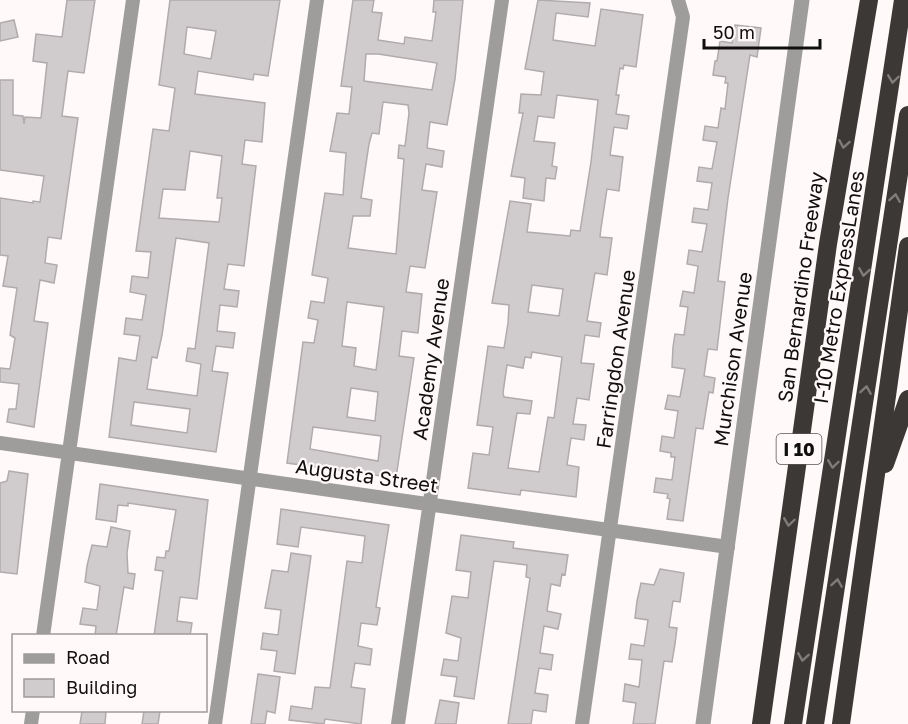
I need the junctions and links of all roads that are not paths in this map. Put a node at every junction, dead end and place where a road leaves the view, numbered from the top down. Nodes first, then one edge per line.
1 (133, 0) edge
2 (317, 0) edge
3 (502, 0) edge
4 (678, 0) edge
5 (802, 0) edge
6 (869, 0) edge
7 (903, 0) edge
8 (908, 115) edge
9 (908, 246) edge
10 (908, 399) edge
11 (0, 443) edge
12 (68, 453) junction
13 (250, 478) junction
14 (872, 500) junction
15 (429, 503) junction
16 (611, 529) junction
17 (728, 548) junction
18 (43, 634) edge
19 (215, 724) edge
20 (398, 724) edge
21 (582, 724) edge
22 (703, 724) edge
23 (761, 724) edge
24 (793, 724) edge
25 (815, 724) edge
26 (841, 724) edge

1 - 12 street
2 - 13 street
3 - 15 street, Academy Avenue
4 - 16 street, Farringdon Avenue
5 - 17 street, Murchison Avenue
6 -> 23 highway, San Bernardino Freeway / I 10
7 -> 24 highway, I-10 Metro ExpressLanes
25 -> 8 highway
9 - 14 highway
10 - 14 highway
11 - 12 street, Augusta Street
12 - 13 street, Augusta Street
12 - 18 street
13 - 15 street, Augusta Street
13 - 19 street
14 - 26 highway
15 - 16 street, Augusta Street
15 - 20 street, Academy Avenue
16 - 17 street, Augusta Street
16 - 21 street, Farringdon Avenue
17 - 22 street, Murchison Avenue

